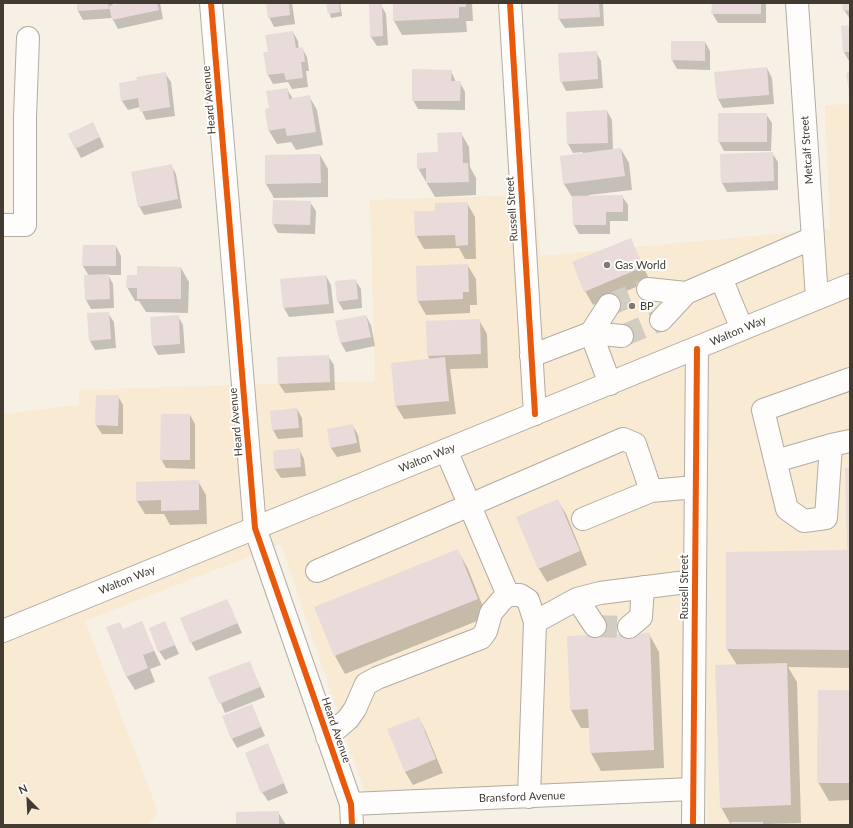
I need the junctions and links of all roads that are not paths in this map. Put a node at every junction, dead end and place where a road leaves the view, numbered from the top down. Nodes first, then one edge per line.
1 (211, 3) edge
2 (510, 3) edge
3 (797, 3) edge
4 (28, 38) dead end
5 (3, 225) edge
6 (813, 238) junction
7 (721, 278) junction
8 (850, 285) edge
9 (686, 293) junction
10 (817, 298) junction
11 (742, 329) junction
12 (591, 333) junction
13 (697, 348) junction
14 (531, 356) junction
15 (850, 379) edge
16 (610, 384) junction
17 (535, 414) junction
18 (841, 443) edge
19 (446, 450) junction
20 (776, 461) junction
21 (695, 487) junction
22 (651, 492) junction
23 (470, 506) junction
24 (583, 519) dead end
25 (255, 528) junction
26 (317, 571) dead end
27 (694, 582) junction
28 (643, 587) junction
29 (508, 595) junction
30 (577, 599) junction
31 (535, 622) junction
32 (595, 626) dead end
33 (629, 627) dead end
34 (3, 631) edge
35 (327, 737) junction
36 (692, 789) junction
37 (529, 796) junction
38 (352, 814) edge
39 (693, 825) edge

1 - 25 street, Heard Avenue
2 - 14 street, Russell Street
3 - 6 street, Metcalf Street
4 - 5 street
6 - 7 street
6 - 10 street, Metcalf Street
7 - 9 street
7 - 11 street
8 - 10 street, Walton Way
9 - 9 street
10 - 11 street, Walton Way
11 - 13 street, Walton Way
12 - 12 street
12 - 14 street
12 - 16 street
13 - 16 street, Walton Way
13 - 21 street, Russell Street
14 - 17 street, Russell Street
15 - 20 street
16 - 17 street, Walton Way
17 - 19 street, Walton Way
18 - 20 street
18 - 20 street
19 - 23 street
19 - 25 street, Walton Way
21 - 22 street
21 - 27 street, Russell Street
22 - 23 street
22 - 24 street
23 - 26 street
23 - 29 street
25 - 34 street, Walton Way
25 - 35 street, Heard Avenue
27 - 28 street
27 - 36 street, Russell Street
28 - 30 street
28 - 33 street
29 - 31 street
29 - 35 street
30 - 31 street
30 - 32 street
31 - 37 street
35 - 38 street, Heard Avenue
36 - 37 street, Bransford Avenue
36 - 39 street, Russell Street
37 - 38 street, Bransford Avenue

